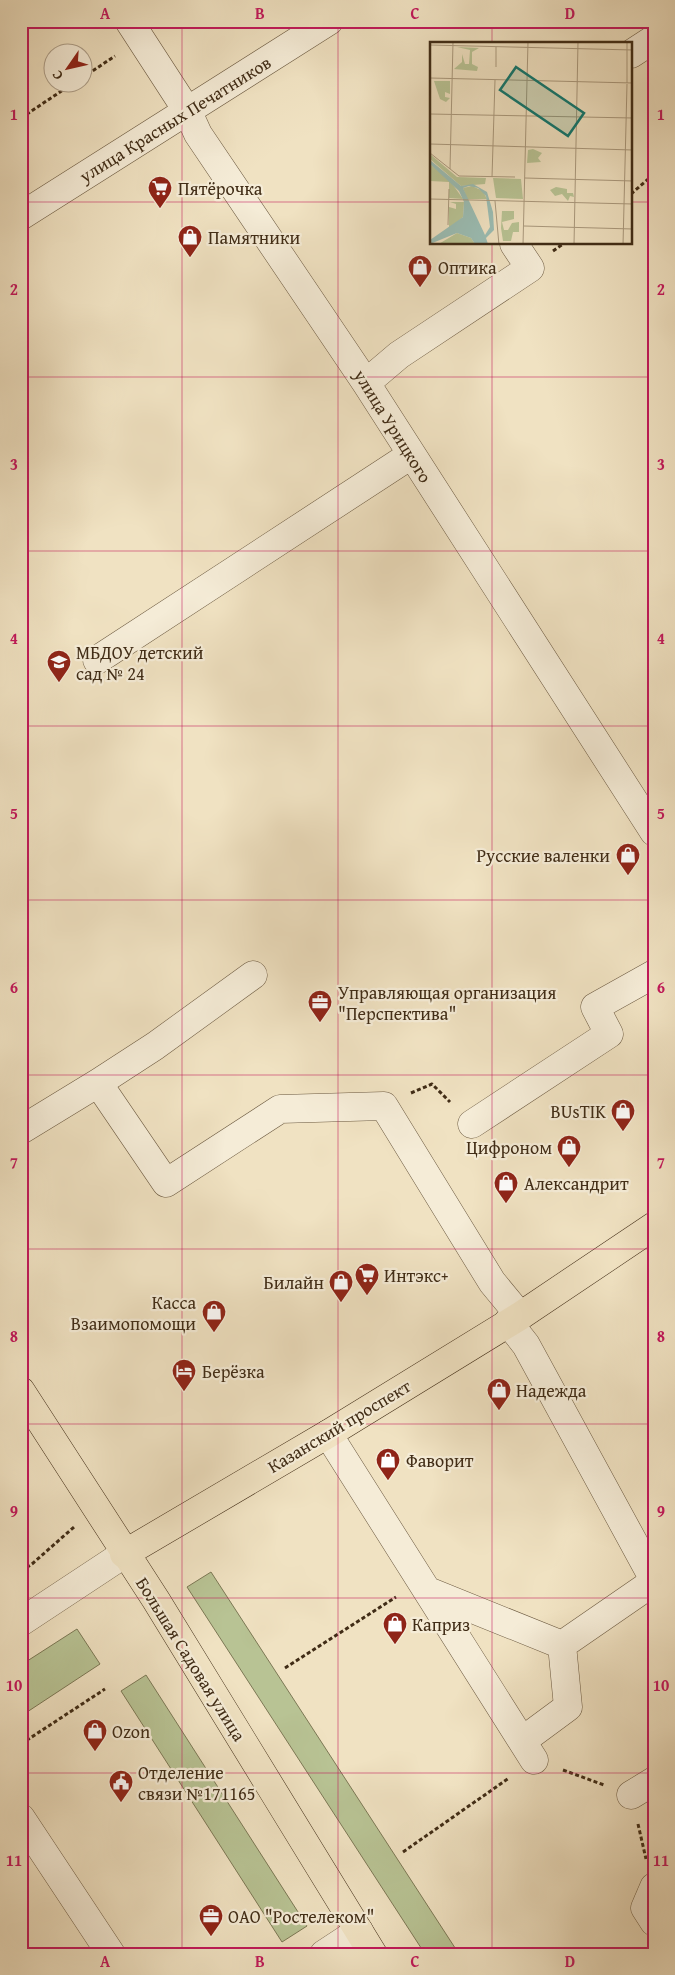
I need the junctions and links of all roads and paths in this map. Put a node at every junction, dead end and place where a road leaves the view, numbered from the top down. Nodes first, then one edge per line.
1 (329, 21) edge
2 (136, 30) edge
3 (654, 39) edge
4 (632, 53) edge
5 (92, 69) edge
6 (60, 92) edge
7 (188, 112) junction
8 (21, 118) edge
9 (654, 174) edge
10 (632, 193) edge
11 (21, 216) edge
12 (515, 245) edge
13 (366, 383) junction
14 (411, 456) junction
15 (97, 660) dead end
16 (654, 832) edge
17 (654, 974) edge
18 (253, 975) dead end
19 (98, 1083) junction
20 (384, 1106) junction
21 (472, 1124) joint
22 (21, 1130) edge
23 (654, 1226) edge
24 (514, 1319) junction
25 (21, 1391) edge
26 (328, 1434) junction
27 (124, 1554) junction
28 (653, 1577) edge
29 (424, 1586) junction
30 (21, 1622) edge
31 (562, 1645) junction
32 (285, 1668) dead end
33 (105, 1689) dead end
34 (21, 1744) edge
35 (528, 1750) junction
36 (642, 1788) edge
37 (23, 1825) edge
38 (403, 1852) dead end
39 (650, 1874) edge
40 (654, 1922) edge
41 (366, 1943) edge
42 (111, 1954) edge
43 (324, 1954) edge

1 - 7 street, улица Красных Печатников
2 - 5 path
2 - 7 street, улица Урицкого
3 - 4 street
6 - 8 path
7 - 11 street, улица Красных Печатников
7 - 13 street, улица Урицкого
9 - 10 path
12 - 13 street
13 - 14 street, улица Урицкого
14 - 15 street
14 - 16 street, улица Урицкого
17 - 21 street
18 - 19 street
19 - 20 street
19 - 22 street
20 - 21 path
20 - 24 street
23 - 24 main road, Казанский проспект
24 - 26 main road, Казанский проспект
24 - 28 street
25 - 27 main road, Большая Садовая улица
26 - 27 main road, Казанский проспект
26 - 29 street
27 - 30 street, Казанский проспект
27 - 41 main road, Большая Садовая улица
28 - 31 street
29 - 31 street
29 - 32 path
29 - 35 street
31 - 35 street
33 - 34 path
35 - 36 path
35 - 38 path
36 - 39 path
37 - 42 street
39 - 40 street
41 - 43 street

